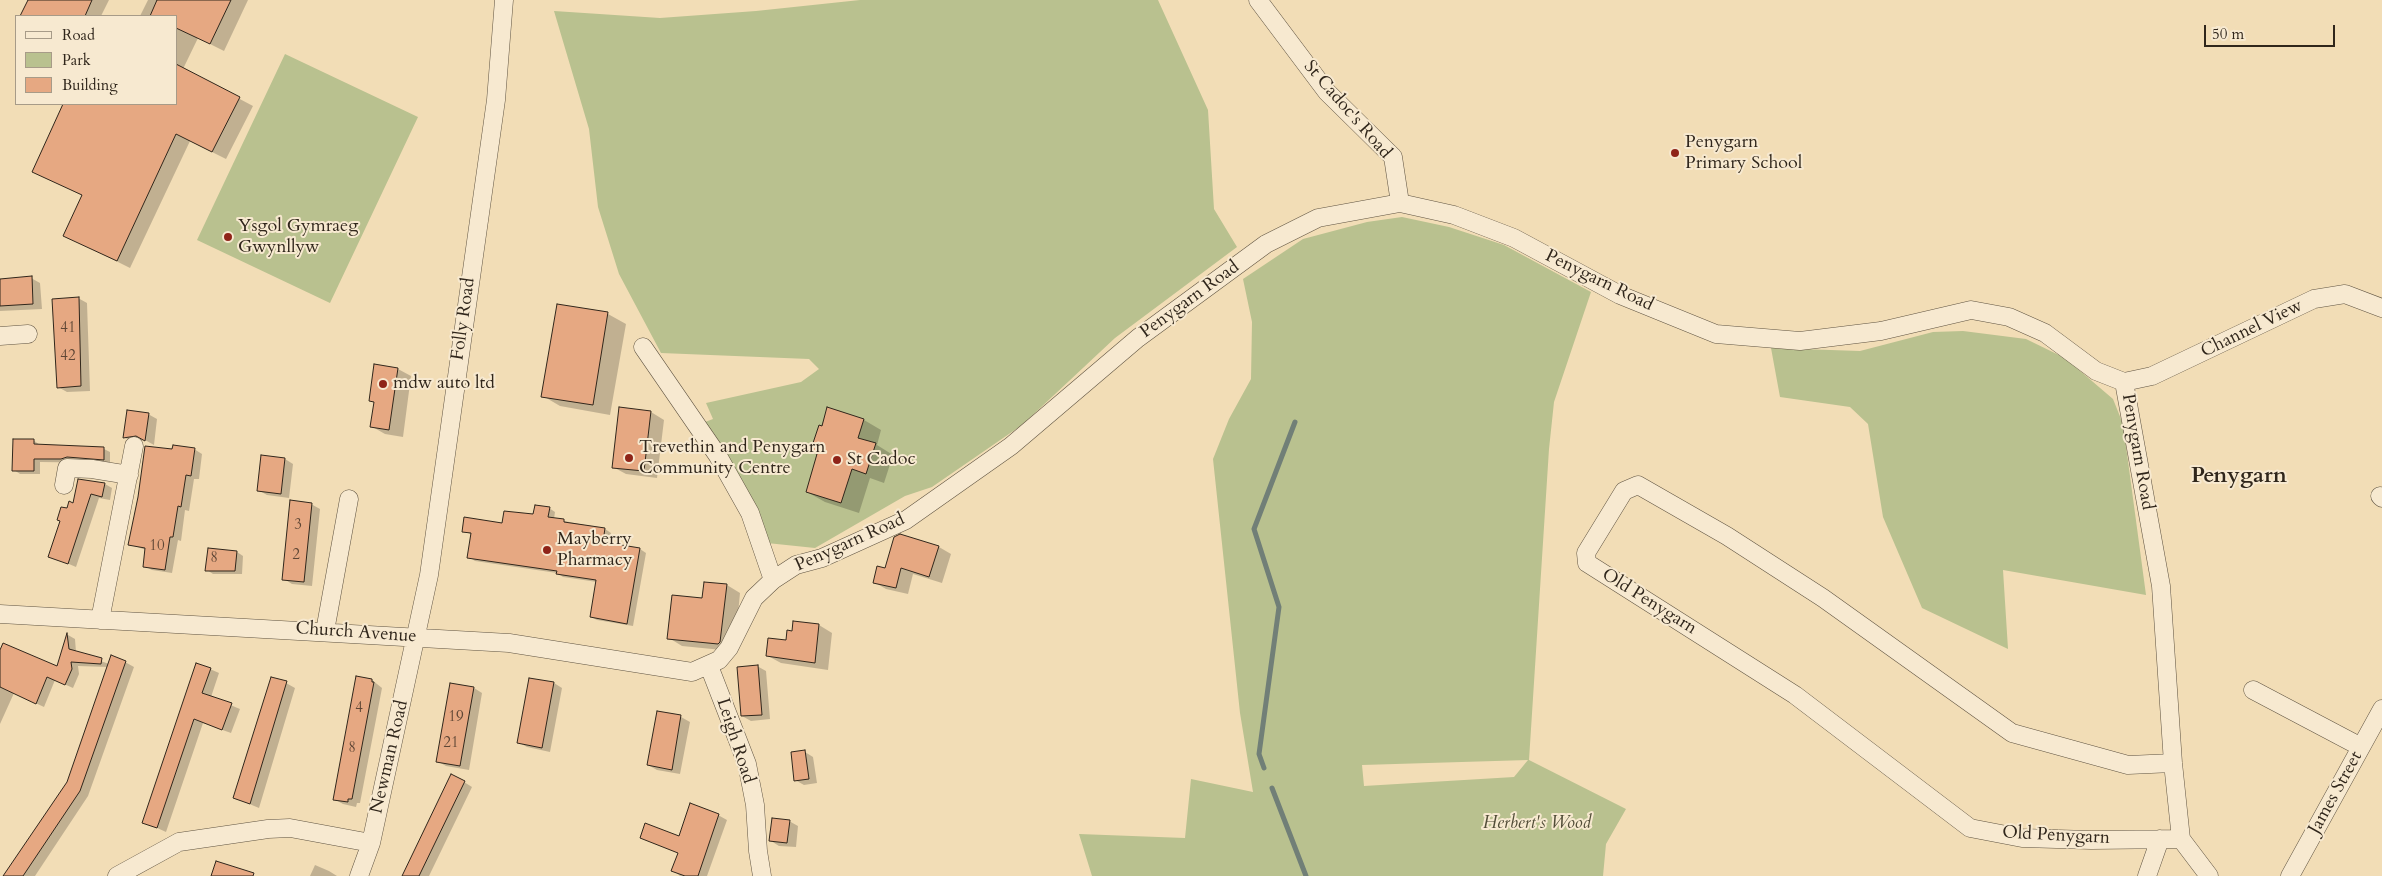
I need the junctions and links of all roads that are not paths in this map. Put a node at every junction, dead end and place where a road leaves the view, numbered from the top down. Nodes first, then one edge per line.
1 (504, 0) edge
2 (1258, 0) edge
3 (1400, 203) junction
4 (2382, 308) edge
5 (28, 334) dead end
6 (0, 336) edge
7 (643, 347) dead end
8 (2124, 382) junction
9 (134, 446) dead end
10 (129, 475) junction
11 (64, 485) dead end
12 (349, 499) dead end
13 (773, 580) junction
14 (0, 614) edge
15 (100, 620) junction
16 (325, 631) junction
17 (417, 637) junction
18 (708, 666) junction
19 (2253, 690) dead end
20 (2382, 709) edge
21 (2362, 747) junction
22 (2173, 763) junction
23 (2181, 838) junction
24 (2160, 839) junction
25 (371, 843) junction
26 (117, 876) edge
27 (359, 876) edge
28 (762, 876) edge
29 (2147, 876) edge
30 (2209, 876) edge
31 (2290, 876) edge

1 - 17 street, Folly Road
2 - 3 street, St Cadoc's Road
3 - 8 street, Penygarn Road
3 - 13 street, Penygarn Road
4 - 8 street, Channel View
5 - 6 street
7 - 13 street
8 - 22 street, Penygarn Road
9 - 10 street
10 - 11 street
10 - 15 street
12 - 16 street
13 - 18 street, Penygarn Road
14 - 15 street, Church Avenue
15 - 16 street, Church Avenue
16 - 17 street, Church Avenue
17 - 18 street, Church Avenue
17 - 25 street, Newman Road
18 - 28 street, Leigh Road
19 - 21 street
20 - 21 street, James Street
21 - 31 street, James Street
22 - 23 street, Penygarn Road
22 - 24 street, Old Penygarn
23 - 24 street, Old Penygarn
23 - 30 street
24 - 29 street
25 - 26 street
25 - 27 street, Newman Road

